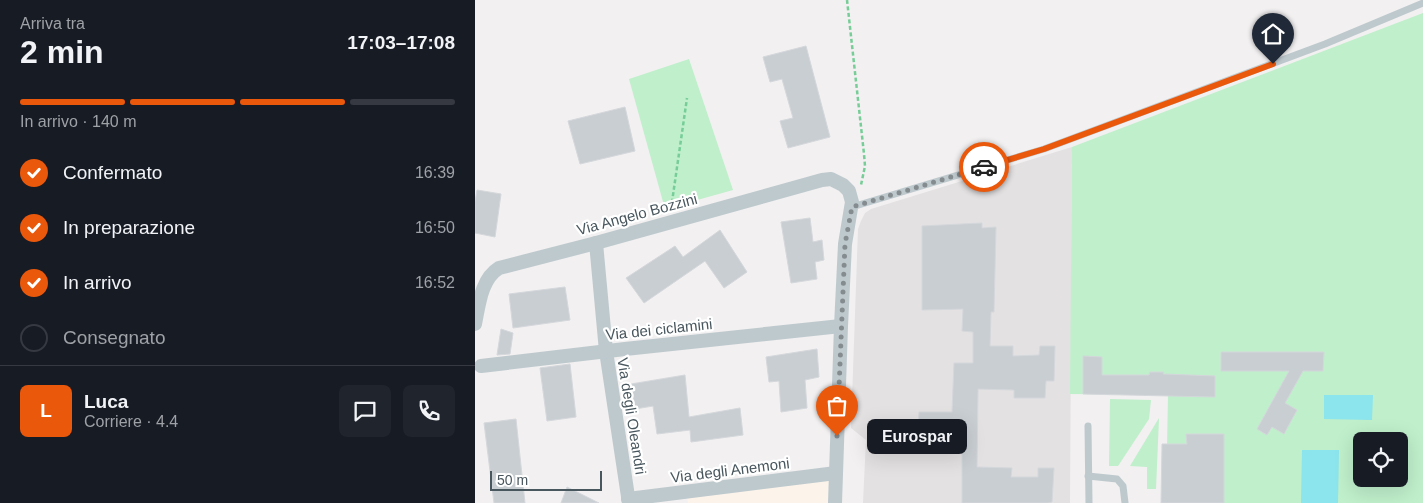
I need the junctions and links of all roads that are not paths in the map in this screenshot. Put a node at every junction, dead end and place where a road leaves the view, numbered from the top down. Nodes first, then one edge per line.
1 (1423, 3) edge
2 (852, 207) junction
3 (595, 243) junction
4 (475, 324) edge
5 (841, 326) junction
6 (606, 351) junction
7 (481, 366) dead end
8 (1088, 426) dead end
9 (836, 473) junction
10 (1089, 476) junction
11 (629, 501) edge
12 (835, 503) edge
13 (1089, 503) edge
14 (1125, 503) edge

1 - 2 lane
2 - 3 street, Via Angelo Bozzini
2 - 5 street
3 - 4 street, Via Angelo Bozzini
3 - 6 street, Via degli Oleandri
5 - 6 street, Via dei ciclamini
5 - 9 street
6 - 7 street, Via dei ciclamini
6 - 11 street, Via degli Oleandri
8 - 10 lane
9 - 11 street, Via degli Anemoni
9 - 12 street
10 - 13 lane
10 - 14 lane

